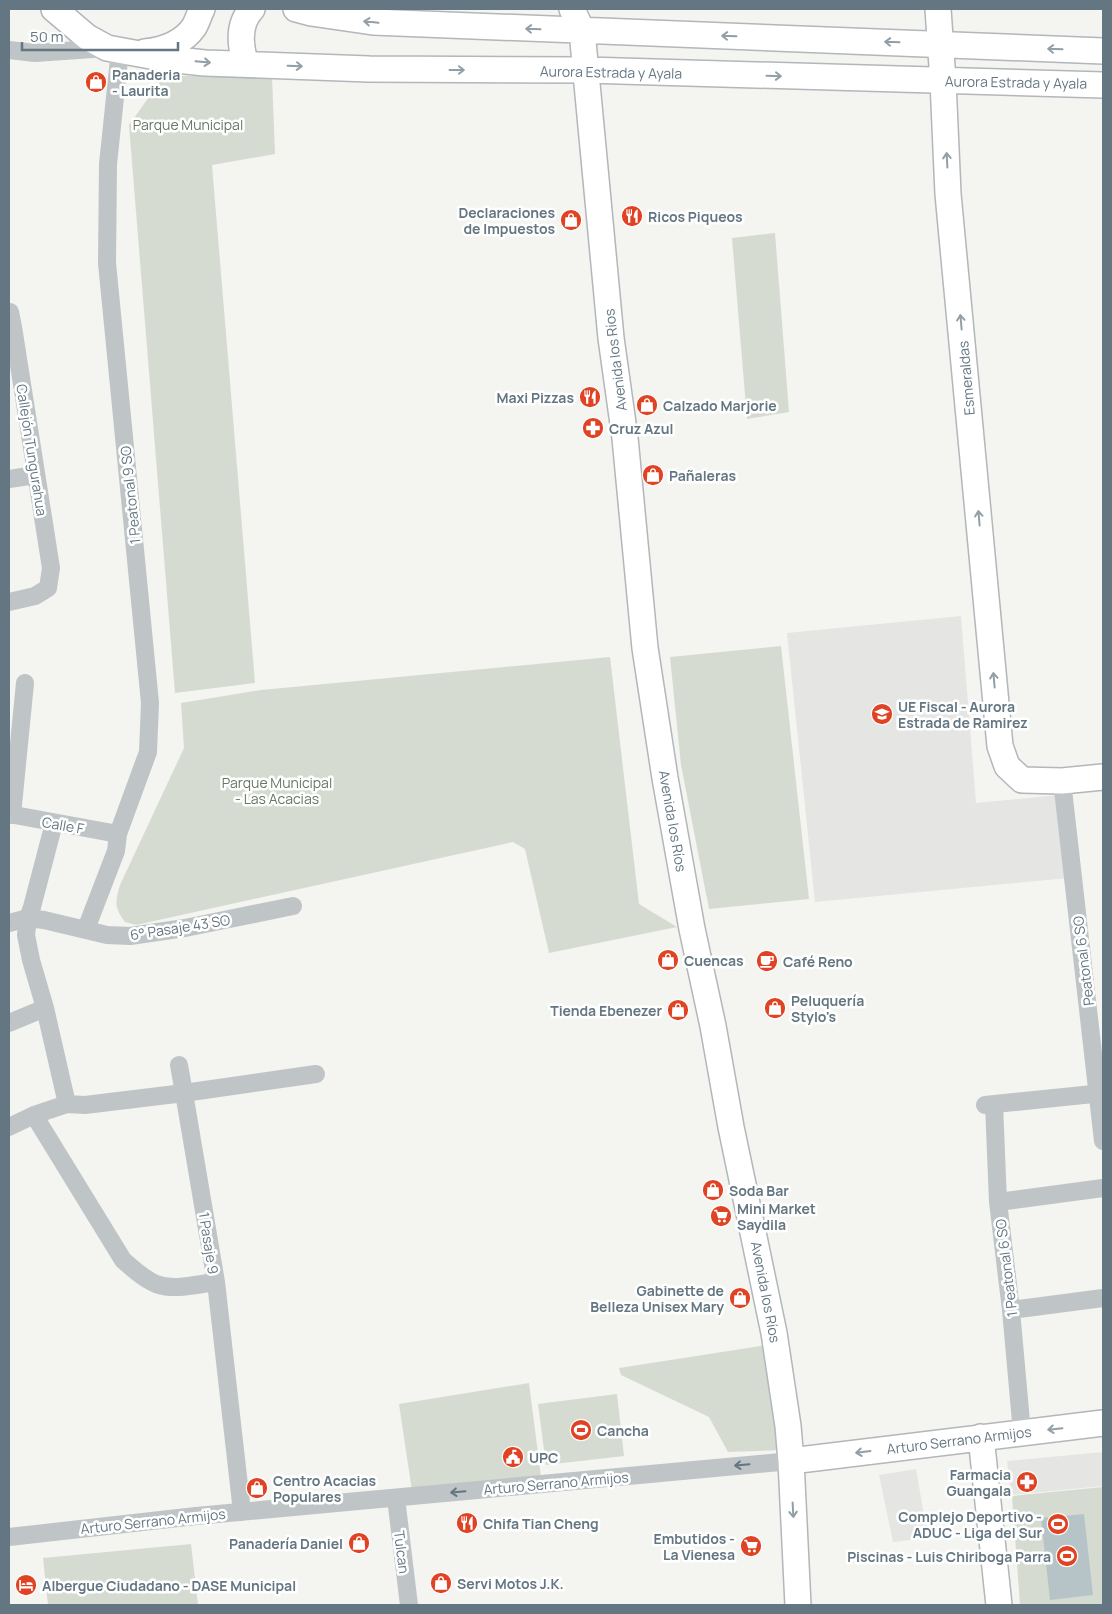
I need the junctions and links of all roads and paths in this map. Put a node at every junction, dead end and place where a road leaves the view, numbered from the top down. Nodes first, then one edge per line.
1 (54, 9) edge
2 (202, 9) edge
3 (252, 9) edge
4 (296, 9) edge
5 (572, 9) edge
6 (938, 9) edge
7 (585, 20) edge
8 (941, 44) junction
9 (9, 50) edge
10 (120, 50) junction
11 (1103, 51) edge
12 (246, 64) junction
13 (586, 70) junction
14 (943, 80) junction
15 (1103, 85) edge
16 (10, 312) edge
17 (36, 475) junction
18 (9, 479) edge
19 (9, 602) edge
20 (25, 683) dead end
21 (1103, 777) edge
22 (1062, 781) junction
23 (10, 815) edge
24 (54, 823) junction
25 (118, 834) junction
26 (293, 906) dead end
27 (28, 918) junction
28 (9, 923) edge
29 (86, 929) junction
30 (45, 1008) junction
31 (9, 1023) edge
32 (179, 1065) dead end
33 (316, 1074) dead end
34 (184, 1093) junction
35 (1100, 1093) edge
36 (67, 1104) junction
37 (34, 1116) junction
38 (9, 1127) edge
39 (1103, 1141) edge
40 (1103, 1188) edge
41 (998, 1202) junction
42 (216, 1282) junction
43 (1103, 1298) edge
44 (1011, 1310) junction
45 (1103, 1424) edge
46 (1022, 1432) junction
47 (981, 1437) junction
48 (791, 1461) junction
49 (396, 1498) junction
50 (242, 1512) junction
51 (9, 1537) edge
52 (409, 1605) edge
53 (798, 1605) edge
54 (999, 1605) edge

1 - 10 street
2 - 10 street
3 - 12 street
7 -> 4 street
5 - 7 street, Avenida los Ríos
6 - 8 street, Esmeraldas
8 -> 7 street
7 - 13 street, Avenida los Ríos
11 -> 8 street
8 - 14 street, Esmeraldas
9 - 10 street
10 -> 12 street, Aurora Estrada y Ayala
10 - 25 street, 1 Peatonal 9 SO
12 -> 13 street, Aurora Estrada y Ayala
13 -> 14 street, Aurora Estrada y Ayala
13 - 48 street, Avenida los Ríos
14 - 15 street, Aurora Estrada y Ayala
22 -> 14 street, Esmeraldas
16 - 17 street, Callejón Tungurahua
17 - 18 street
17 - 19 street, Callejón Tungurahua
20 - 23 street
21 - 22 street, Esmeraldas
22 - 35 street, Peatonal 6 SO
23 - 24 street, Calle F
24 - 25 street, Calle F
24 - 27 street
25 - 29 street, 1 Peatonal 9 SO
26 - 29 street, 6° Pasaje 43 SO
27 - 28 street, 6° Pasaje 43 SO
27 - 29 street, 6° Pasaje 43 SO
27 - 30 street
30 - 31 street
30 - 36 street
32 - 34 street, 1 Pasaje 9
33 - 34 street
34 - 36 street
34 - 42 street, 1 Pasaje 9
35 - 39 street, Peatonal 6 SO
35 - 41 street, 1 Peatonal 6 SO
36 - 37 street
37 - 38 street
37 - 42 street
40 - 41 street
41 - 44 street, 1 Peatonal 6 SO
42 - 50 street, 1 Pasaje 9
43 - 44 street
44 - 46 street, 1 Peatonal 6 SO
45 -> 46 street, Arturo Serrano Armijos
46 - 47 street, Arturo Serrano Armijos
47 -> 48 street, Arturo Serrano Armijos
47 - 54 street
48 -> 49 street, Arturo Serrano Armijos
48 -> 53 street, Avenida los Ríos
49 - 50 street, Arturo Serrano Armijos
49 - 52 street, Tulcan
50 - 51 street, Arturo Serrano Armijos

